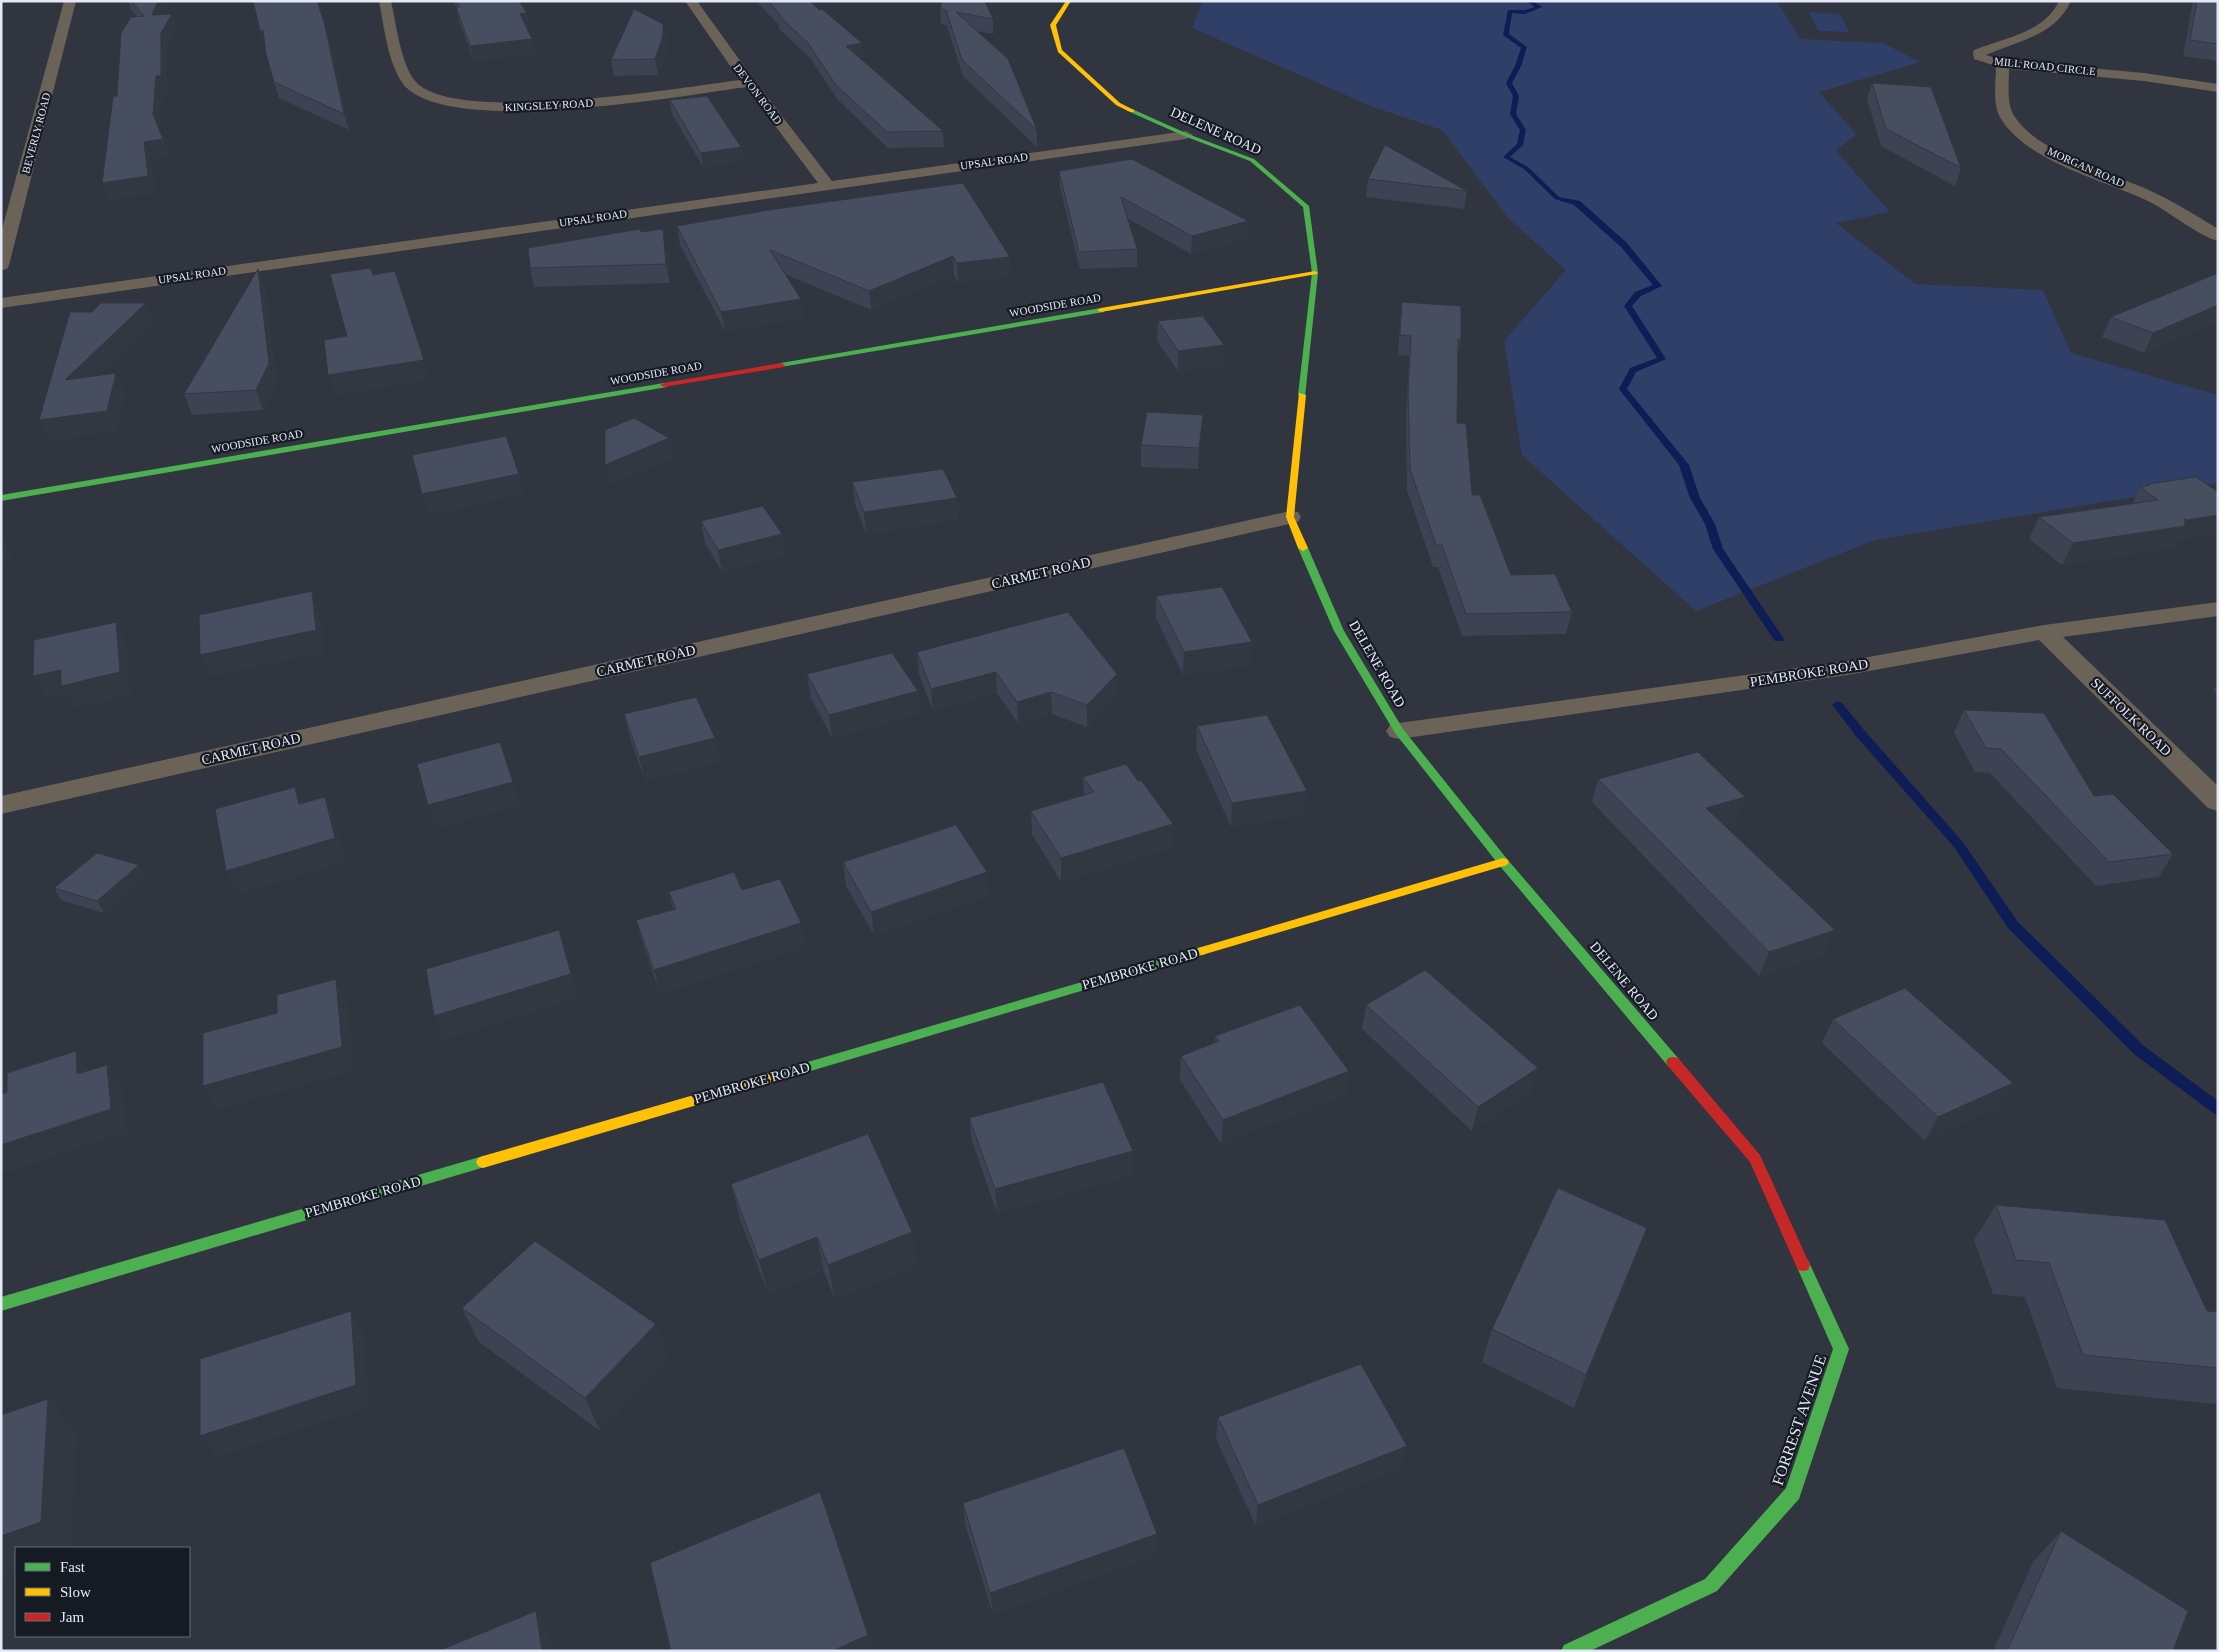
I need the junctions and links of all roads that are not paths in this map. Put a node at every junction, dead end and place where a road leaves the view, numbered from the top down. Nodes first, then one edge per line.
1 (70, 1) edge
2 (385, 1) edge
3 (692, 1) edge
4 (1069, 1) edge
5 (2065, 1) edge
6 (2002, 64) junction
7 (749, 83) junction
8 (2218, 88) edge
9 (1186, 134) junction
10 (828, 185) junction
11 (2218, 236) edge
12 (1, 266) edge
13 (1315, 273) junction
14 (1, 303) edge
15 (1, 498) edge
16 (1290, 517) junction
17 (2218, 609) edge
18 (2044, 632) junction
19 (1399, 731) junction
20 (2218, 802) edge
21 (1, 805) edge
22 (1502, 862) junction
23 (1, 1304) edge
24 (1841, 1349) joint
25 (1570, 1651) edge

1 - 12 street, BEVERLY ROAD
2 - 7 street, KINGSLEY ROAD
3 - 7 street, DEVON ROAD
4 - 9 street, DELENE ROAD
5 - 6 street, MILL ROAD CIRCLE
6 - 8 street, MILL ROAD CIRCLE
6 - 11 street, MORGAN ROAD
7 - 10 street, DEVON ROAD
9 - 10 street, UPSAL ROAD
9 - 13 street, DELENE ROAD
10 - 14 street, UPSAL ROAD
13 - 15 street, WOODSIDE ROAD
13 - 16 street, DELENE ROAD
16 - 19 street, DELENE ROAD
16 - 21 street, CARMET ROAD
17 - 18 street, PEMBROKE ROAD
18 - 19 street, PEMBROKE ROAD
18 - 20 street, SUFFOLK ROAD
19 - 22 street, DELENE ROAD
22 - 23 street, PEMBROKE ROAD
22 - 24 street, DELENE ROAD
24 - 25 street, FORREST AVENUE

